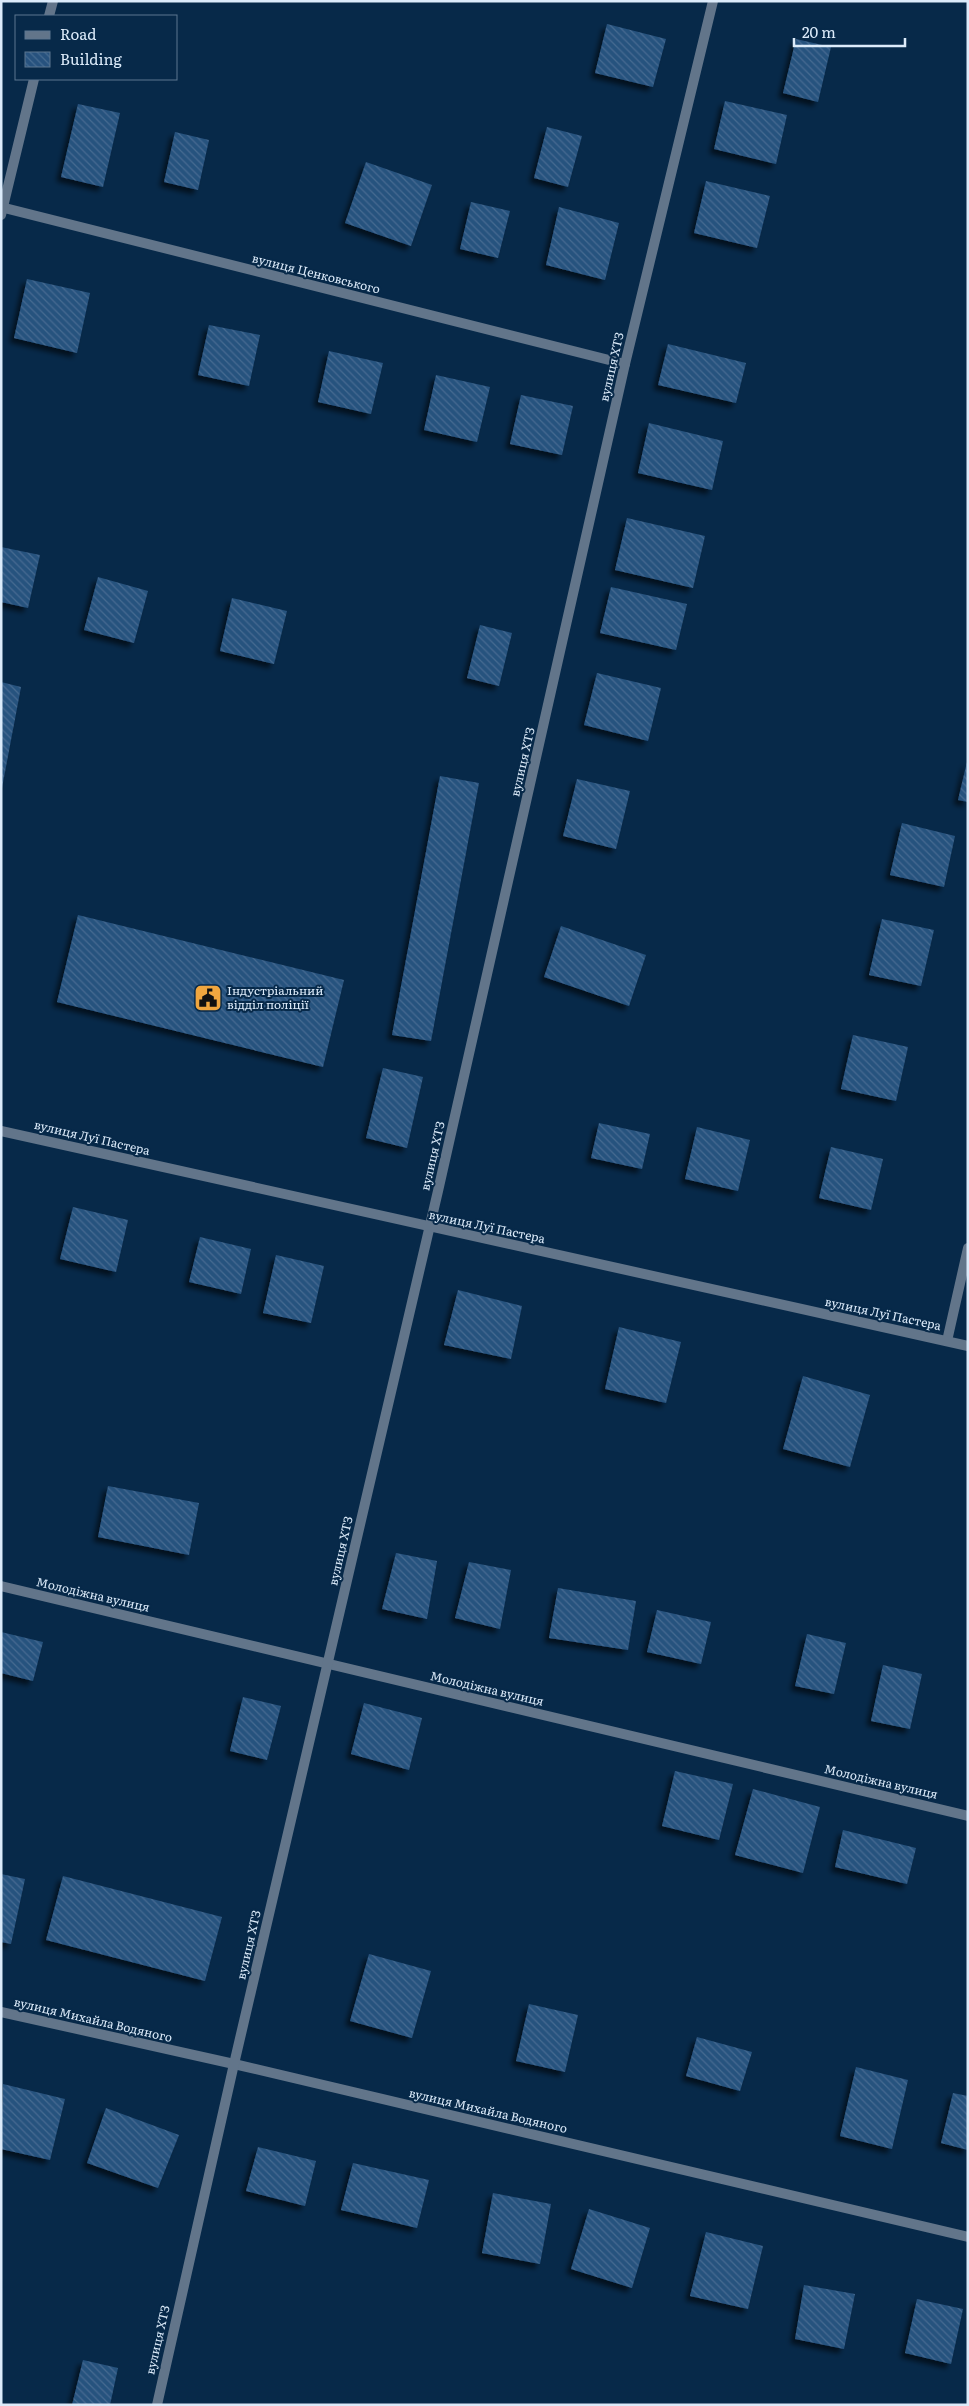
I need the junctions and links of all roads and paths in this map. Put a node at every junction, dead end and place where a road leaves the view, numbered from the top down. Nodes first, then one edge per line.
1 (53, 1) edge
2 (713, 1) edge
3 (49, 15) edge
4 (34, 80) edge
5 (2, 210) edge
6 (626, 364) junction
7 (1, 1131) edge
8 (430, 1227) junction
9 (968, 1248) edge
10 (947, 1341) junction
11 (968, 1346) edge
12 (1, 1586) edge
13 (327, 1664) junction
14 (968, 1816) edge
15 (1, 2012) edge
16 (234, 2064) junction
17 (968, 2237) edge
18 (157, 2405) edge

1 - 3 street
2 - 6 street, вулиця ХТЗ
4 - 5 street
5 - 6 street, вулиця Ценковського
6 - 8 street, вулиця ХТЗ
7 - 8 street, вулиця Луї Пастера
8 - 10 street, вулиця Луї Пастера
8 - 13 street, вулиця ХТЗ
9 - 10 street
10 - 11 street, вулиця Луї Пастера
12 - 13 street, Молодіжна вулиця
13 - 14 street, Молодіжна вулиця
13 - 16 street, вулиця ХТЗ
15 - 16 street, вулиця Михайла Водяного
16 - 17 street, вулиця Михайла Водяного
16 - 18 street, вулиця ХТЗ

